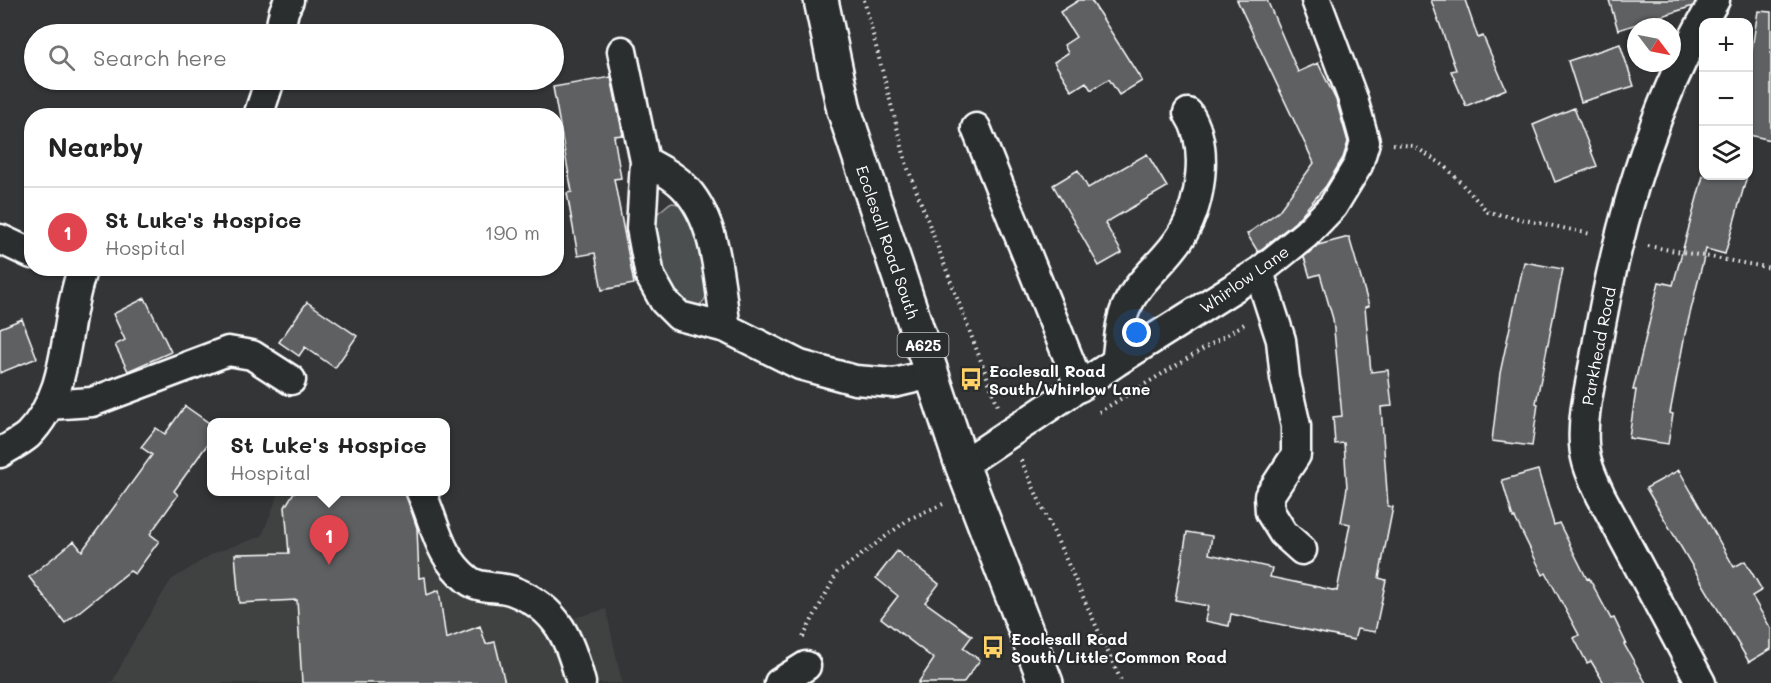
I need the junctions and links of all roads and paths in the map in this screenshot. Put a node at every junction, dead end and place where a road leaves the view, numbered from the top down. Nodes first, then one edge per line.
1 (289, 0) edge
2 (821, 0) edge
3 (864, 0) edge
4 (1316, 0) edge
5 (1715, 0) edge
6 (281, 24) edge
7 (622, 51) dead end
8 (267, 90) edge
9 (261, 108) edge
10 (1188, 113) dead end
11 (976, 128) dead end
12 (1365, 142) junction
13 (645, 162) junction
14 (0, 238) edge
15 (1620, 241) junction
16 (24, 250) edge
17 (1771, 268) edge
18 (1259, 272) junction
19 (77, 276) edge
20 (1271, 308) junction
21 (726, 328) junction
22 (1116, 362) junction
23 (932, 374) junction
24 (291, 380) dead end
25 (1080, 387) junction
26 (49, 405) junction
27 (1091, 417) dead end
28 (1009, 434) junction
29 (0, 453) edge
30 (1031, 453) dead end
31 (1021, 459) junction
32 (962, 465) junction
33 (422, 496) edge
34 (909, 519) dead end
35 (1302, 550) dead end
36 (804, 652) joint
37 (581, 683) edge
38 (779, 683) edge
39 (1046, 683) edge
40 (1122, 683) edge
41 (1701, 683) edge

1 - 6 street
2 - 23 main road, Ecclesall Road South / A625
3 - 28 path
4 - 12 street
5 - 15 street, Parkhead Road
7 - 13 street
8 - 9 street
10 - 22 street
11 - 25 street
12 - 15 path
12 - 18 street, Whirlow Lane
13 - 21 street
13 - 21 street
14 - 16 street
15 - 17 path
15 - 41 street, Parkhead Road
18 - 20 street
18 - 22 street, Whirlow Lane
19 - 26 street
20 - 27 path
20 - 35 street
21 - 23 street
22 - 25 street, Whirlow Lane
23 - 32 main road, Ecclesall Road South / A625
24 - 26 street
25 - 28 street, Whirlow Lane
26 - 29 street
28 - 31 path
28 - 32 street, Whirlow Lane
30 - 31 path
31 - 40 path
32 - 39 main road, Ecclesall Road South / A625
33 - 37 street
34 - 36 path
36 - 38 street

